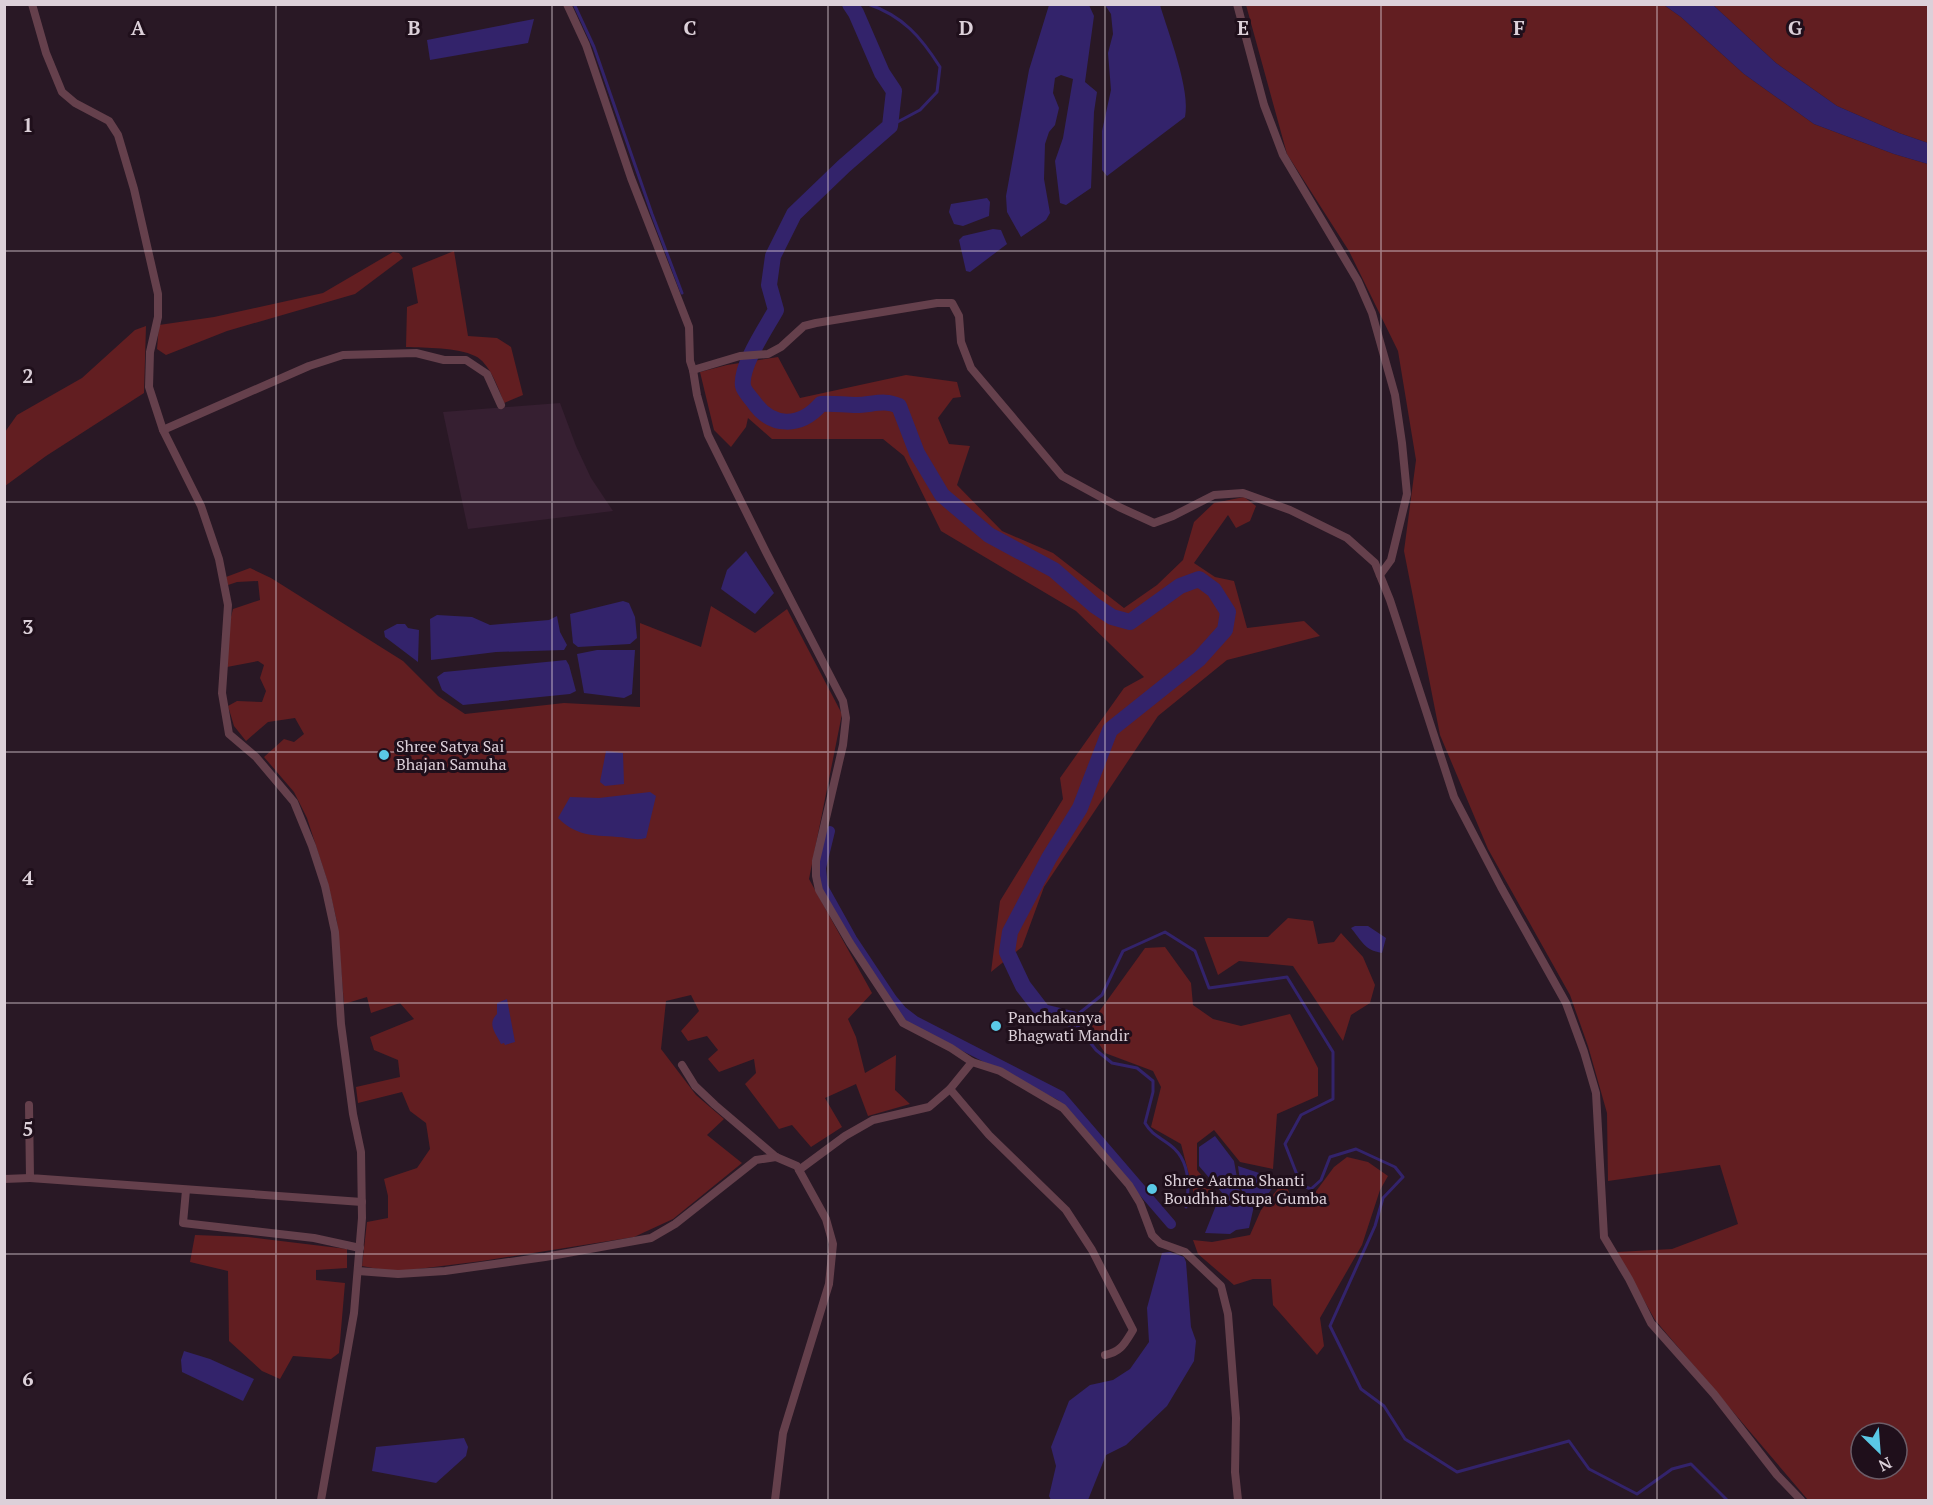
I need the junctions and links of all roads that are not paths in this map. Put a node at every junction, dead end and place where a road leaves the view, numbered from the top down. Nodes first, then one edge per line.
1 (32, 4) edge
2 (567, 4) edge
3 (1237, 4) edge
4 (693, 369) junction
5 (501, 405) dead end
6 (163, 430) junction
7 (1380, 575) junction
8 (972, 1062) junction
9 (682, 1065) dead end
10 (950, 1089) junction
11 (29, 1105) dead end
12 (776, 1157) junction
13 (799, 1170) junction
14 (30, 1178) junction
15 (4, 1179) edge
16 (186, 1190) junction
17 (362, 1203) junction
18 (360, 1248) junction
19 (358, 1271) junction
20 (1105, 1355) dead end
21 (321, 1500) edge
22 (775, 1500) edge
23 (1238, 1500) edge
24 (1801, 1500) edge

1 - 6 street
2 - 4 street
3 - 7 street
4 - 7 street
4 - 8 street
5 - 6 street
6 - 17 street
7 - 24 street
8 - 10 street
8 - 23 street
9 - 12 street
10 - 13 street
10 - 20 street
11 - 14 street
12 - 13 street
12 - 19 street
13 - 22 street
14 - 15 street
14 - 16 street
16 - 17 street
16 - 18 street
17 - 18 street
18 - 19 street
19 - 21 street

